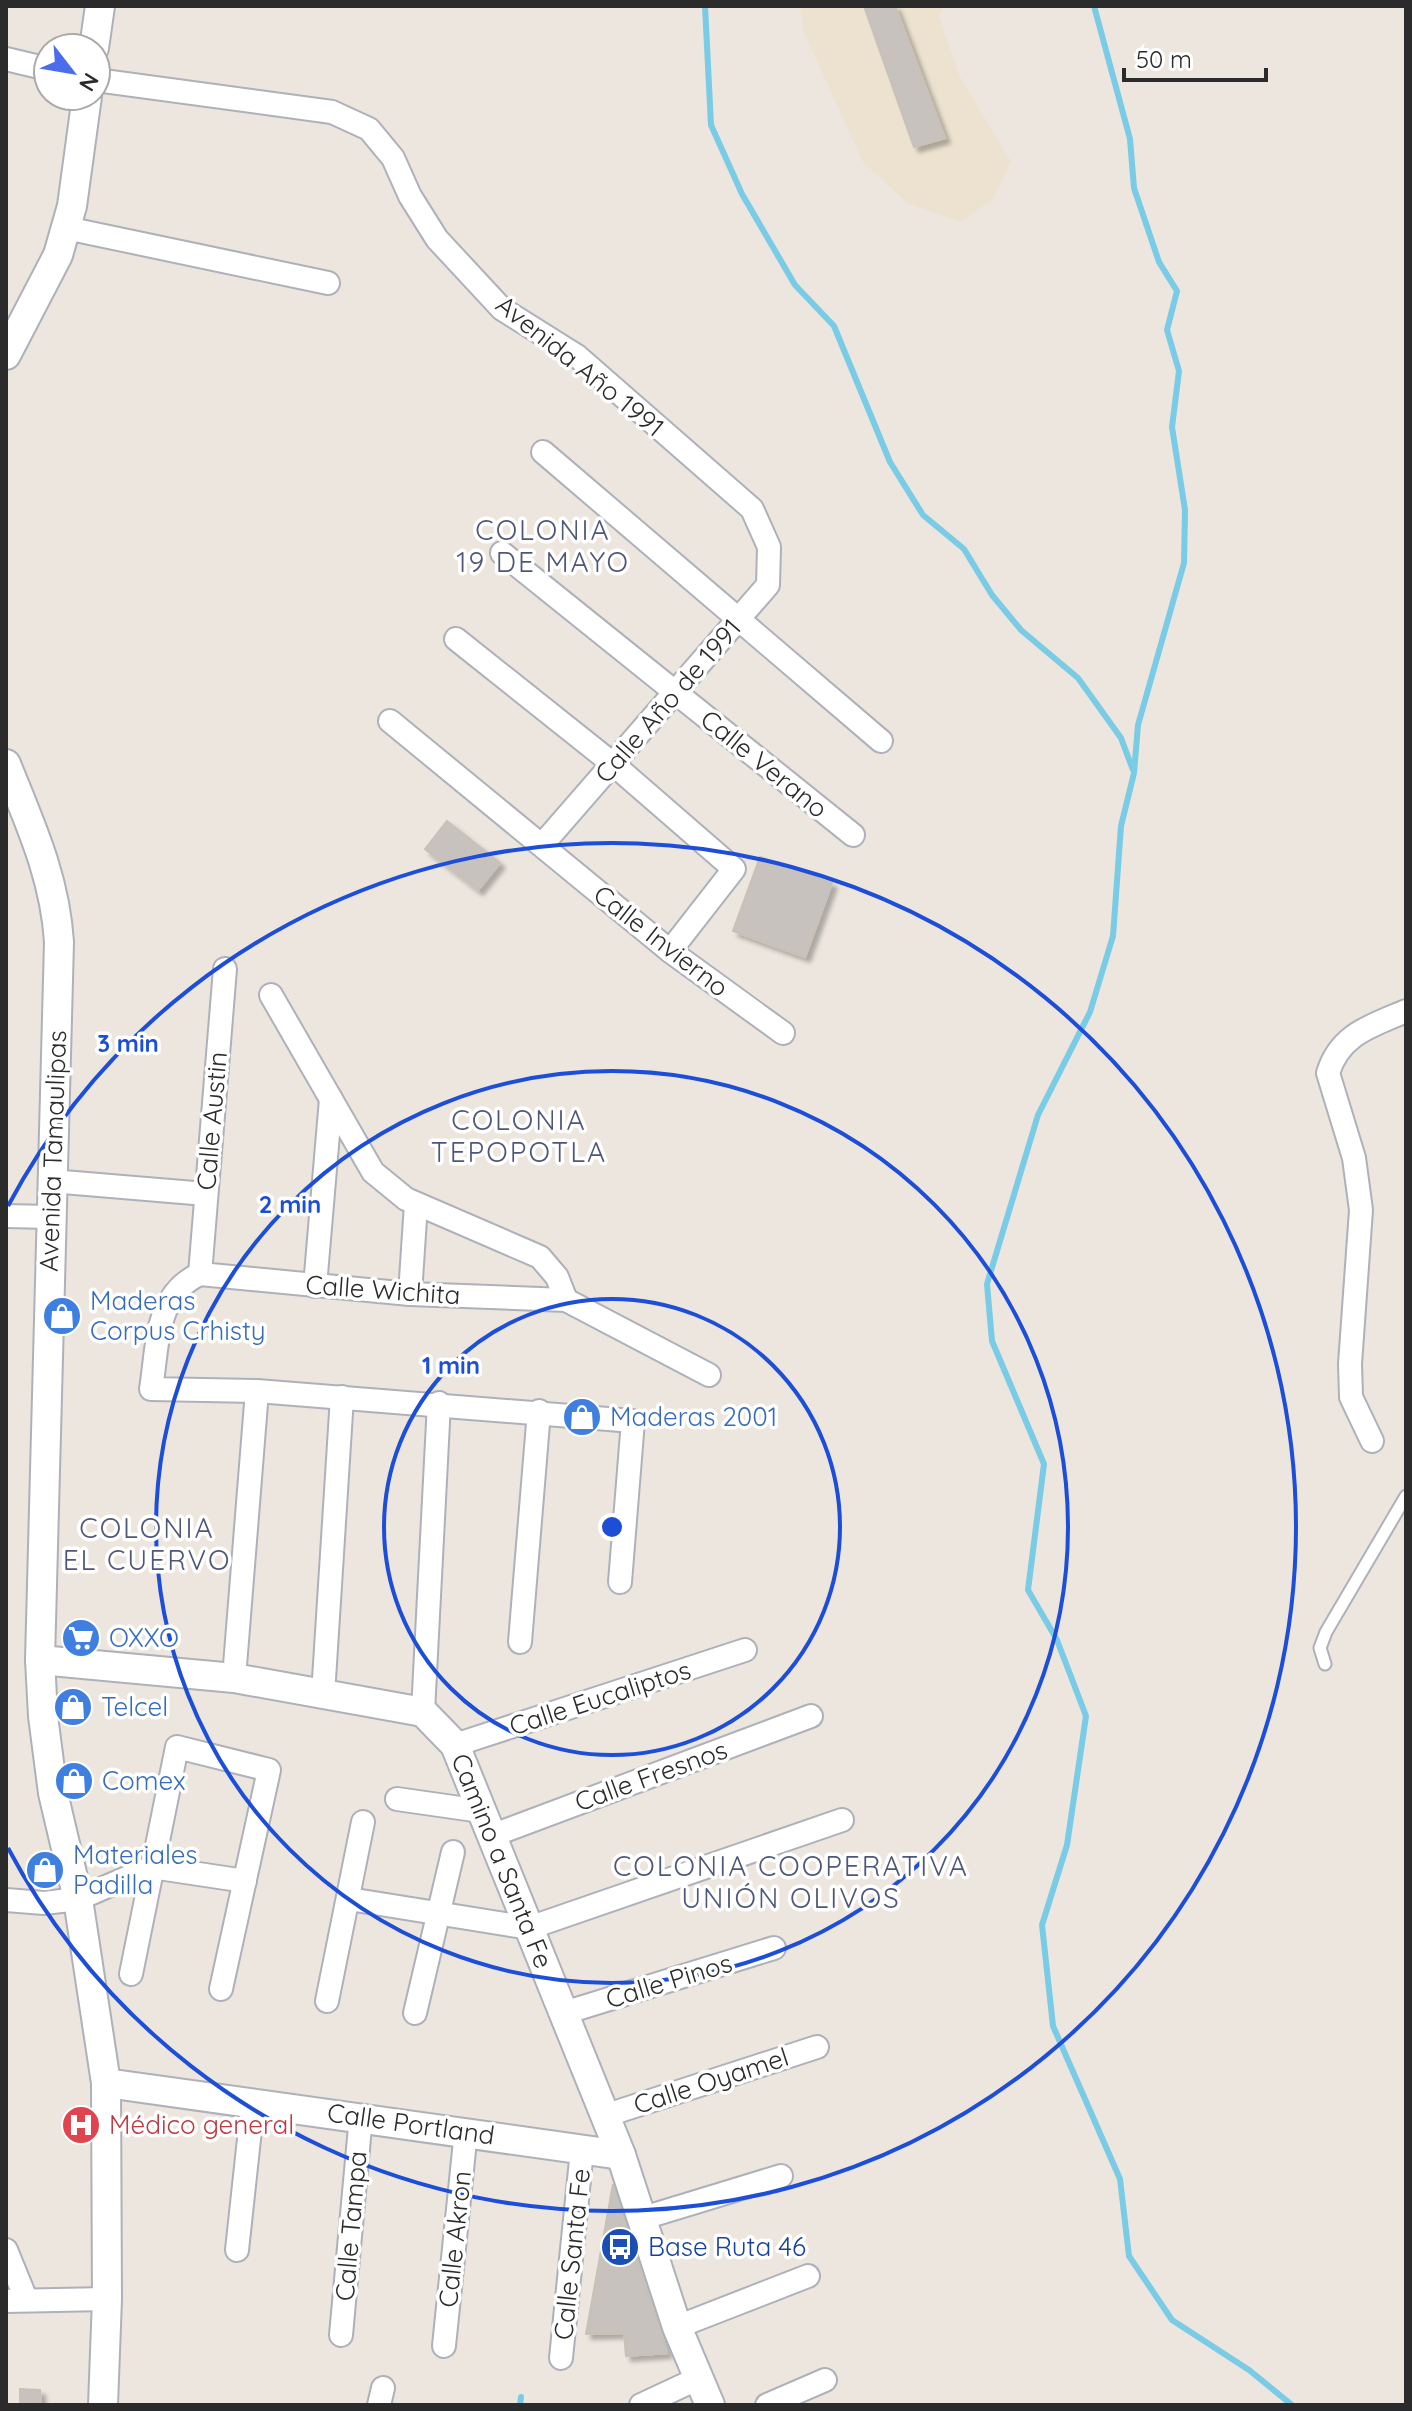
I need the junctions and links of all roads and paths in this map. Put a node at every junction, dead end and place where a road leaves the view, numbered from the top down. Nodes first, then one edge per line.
1 (100, 6) edge
2 (96, 32) edge
3 (6, 59) edge
4 (32, 65) edge
5 (112, 82) edge
6 (84, 112) edge
7 (66, 228) junction
8 (328, 283) dead end
9 (6, 355) edge
10 (543, 452) dead end
11 (769, 547) joint
12 (502, 553) dead end
13 (738, 620) junction
14 (456, 639) dead end
15 (675, 693) junction
16 (390, 721) dead end
17 (881, 741) dead end
18 (6, 764) edge
19 (613, 764) junction
20 (853, 835) dead end
21 (542, 845) junction
22 (670, 951) junction
23 (225, 969) dead end
24 (271, 995) dead end
25 (1406, 1011) edge
26 (783, 1033) dead end
27 (331, 1099) junction
28 (51, 1181) junction
29 (206, 1194) junction
30 (416, 1204) junction
31 (6, 1216) edge
32 (50, 1217) junction
33 (200, 1274) junction
34 (315, 1286) junction
35 (410, 1294) junction
36 (566, 1300) junction
37 (709, 1375) dead end
38 (257, 1391) junction
39 (342, 1397) junction
40 (439, 1403) junction
41 (539, 1411) junction
42 (1372, 1441) dead end
43 (1406, 1496) edge
44 (620, 1582) dead end
45 (520, 1642) dead end
46 (745, 1650) dead end
47 (40, 1660) junction
48 (1325, 1664) dead end
49 (234, 1678) junction
50 (323, 1695) junction
51 (423, 1712) junction
52 (811, 1716) dead end
53 (455, 1745) junction
54 (397, 1799) dead end
55 (842, 1820) dead end
56 (363, 1822) dead end
57 (486, 1823) junction
58 (453, 1852) dead end
59 (152, 1867) junction
60 (245, 1881) junction
61 (78, 1899) junction
62 (349, 1899) junction
63 (6, 1900) edge
64 (439, 1916) junction
65 (529, 1928) junction
66 (774, 1948) dead end
67 (131, 1974) dead end
68 (221, 1989) dead end
69 (327, 2001) dead end
70 (415, 2013) dead end
71 (564, 2013) junction
72 (817, 2047) dead end
73 (106, 2083) junction
74 (253, 2102) junction
75 (361, 2116) junction
76 (604, 2116) junction
77 (466, 2131) junction
78 (582, 2150) junction
79 (621, 2155) junction
80 (781, 2176) dead end
81 (640, 2219) junction
82 (6, 2250) edge
83 (237, 2250) dead end
84 (808, 2276) dead end
85 (107, 2299) junction
86 (16, 2300) edge
87 (677, 2327) junction
88 (341, 2335) dead end
89 (444, 2346) dead end
90 (561, 2358) dead end
91 (699, 2378) junction
92 (825, 2380) dead end
93 (103, 2405) edge
94 (641, 2405) edge
95 (710, 2405) edge
96 (767, 2405) edge

1 - 2 street
3 - 4 street
5 - 11 street, Avenida Año 1991
6 - 7 street
7 - 8 street
7 - 9 street
10 - 13 street
11 - 13 street, Calle Año de 1991
12 - 15 street, Calle Verano
13 - 15 street, Calle Año de 1991
13 - 17 street
14 - 19 street
15 - 19 street, Calle Año de 1991
15 - 20 street, Calle Verano
16 - 21 street, Calle Invierno
18 - 28 street, Avenida Tamaulipas
19 - 21 street, Calle Año de 1991
19 - 22 street
21 - 22 street, Calle Invierno
22 - 26 street, Calle Invierno
23 - 29 street, Calle Austin
24 - 27 street
25 - 42 street
27 - 30 street
27 - 34 street
28 - 29 street
28 - 32 street, Avenida Tamaulipas
29 - 33 street, Calle Austin
30 - 35 street
30 - 36 street
31 - 32 street
32 - 47 street, Avenida Tamaulipas
33 - 34 street, Calle Wichita
33 - 38 street
34 - 35 street, Calle Wichita
35 - 36 street, Calle Wichita
36 - 37 street
38 - 39 street
38 - 49 street
39 - 40 street
39 - 50 street
40 - 41 street
40 - 51 street
41 - 44 street
41 - 45 street
43 - 48 lane
46 - 53 street, Calle Eucaliptos
47 - 49 street
47 - 61 street, Avenida Tamaulipas
49 - 50 street
50 - 51 street
51 - 53 street, Camino a Santa Fe
52 - 57 street, Calle Fresnos
53 - 57 street, Camino a Santa Fe
54 - 57 street
55 - 65 street
56 - 62 street
57 - 65 street, Camino a Santa Fe
58 - 64 street
59 - 60 street
59 - 60 street
59 - 61 street
59 - 67 street
60 - 68 street
61 - 63 street
61 - 73 street, Avenida Tamaulipas
62 - 64 street
62 - 69 street
64 - 65 street
64 - 70 street
65 - 71 street, Camino a Santa Fe
66 - 71 street, Calle Pinos
71 - 76 street, Camino a Santa Fe
72 - 76 street, Calle Oyamel
73 - 74 street, Calle Portland
73 - 85 street, Avenida Tamaulipas
74 - 75 street, Calle Portland
74 - 83 street
75 - 77 street, Calle Portland
75 - 88 street, Calle Tampa
76 - 79 street, Camino a Santa Fe
77 - 78 street, Calle Portland
77 - 89 street, Calle Akron
78 - 79 street, Calle Portland
78 - 90 street, Calle Santa Fe
79 - 81 street, Camino a Santa Fe
80 - 81 street
81 - 87 street, Camino a Santa Fe
82 - 86 street
84 - 87 street
85 - 86 street
85 - 93 street, Avenida Tamaulipas
87 - 91 street, Camino a Santa Fe
91 - 94 street
91 - 95 street, Camino a Santa Fe
92 - 96 street

